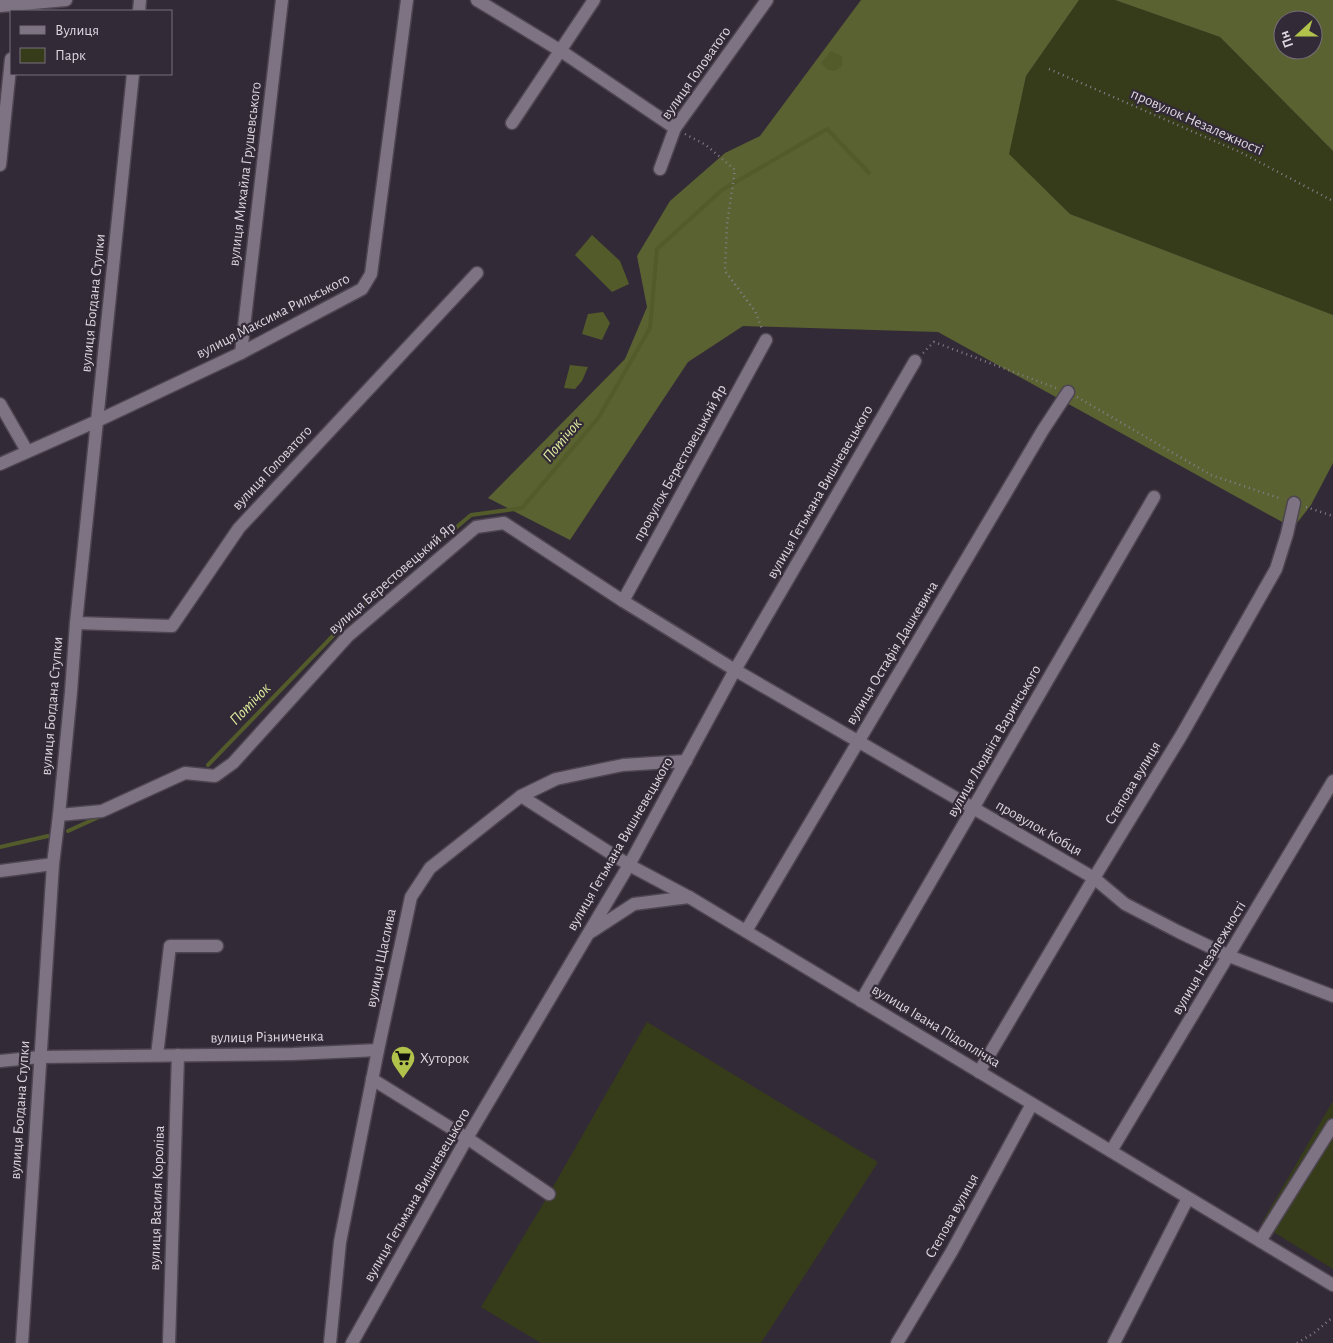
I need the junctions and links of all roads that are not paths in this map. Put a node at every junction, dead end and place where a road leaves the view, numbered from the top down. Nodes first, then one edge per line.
1 (66, 0) edge
2 (282, 0) edge
3 (407, 0) edge
4 (478, 0) edge
5 (594, 0) edge
6 (767, 0) edge
7 (16, 5) edge
8 (0, 6) edge
9 (561, 51) junction
10 (10, 69) edge
11 (132, 75) edge
12 (512, 123) dead end
13 (675, 128) junction
14 (0, 165) edge
15 (660, 169) dead end
16 (477, 273) dead end
17 (766, 340) road end
18 (240, 353) junction
19 (915, 361) road end
20 (1068, 392) road end
21 (0, 404) edge
22 (97, 421) junction
23 (27, 451) junction
24 (0, 464) edge
25 (1154, 497) dead end
26 (1294, 503) road end
27 (623, 601) junction
28 (76, 622) junction
29 (735, 670) junction
30 (859, 742) junction
31 (686, 761) junction
32 (1333, 781) edge
33 (521, 796) junction
34 (974, 809) junction
35 (59, 815) junction
36 (53, 864) junction
37 (629, 865) junction
38 (0, 871) edge
39 (1094, 878) junction
40 (689, 897) junction
41 (746, 931) junction
42 (587, 935) junction
43 (217, 946) dead end
44 (1229, 956) junction
45 (1333, 996) edge
46 (861, 1001) junction
47 (378, 1050) junction
48 (157, 1055) junction
49 (178, 1055) junction
50 (40, 1057) junction
51 (0, 1061) edge
52 (979, 1072) junction
53 (372, 1079) junction
54 (1032, 1104) junction
55 (1333, 1125) edge
56 (467, 1138) junction
57 (1111, 1151) junction
58 (548, 1194) dead end
59 (1188, 1198) junction
60 (1260, 1241) junction
61 (1333, 1285) edge
62 (330, 1337) edge
63 (22, 1343) edge
64 (169, 1343) edge
65 (339, 1343) edge
66 (352, 1343) edge
67 (898, 1343) edge
68 (1114, 1343) edge

1 - 7 street
2 - 18 street, вулиця Михайла Грушевського
3 - 18 street, вулиця Максима Рильського
4 - 9 street
5 - 9 street
6 - 13 street, вулиця Головатого
7 - 8 street
9 - 12 street
9 - 13 street
10 - 14 street
11 - 22 street, вулиця Богдана Ступки
13 - 15 street, вулиця Головатого
16 - 28 street, вулиця Головатого
17 - 27 street, провулок Берестовецький Яр
18 - 22 street, вулиця Максима Рильського
19 - 29 street, вулиця Гетьмана Вишневецького
20 - 30 street, вулиця Остафія Дашкевича
21 - 23 street
22 - 23 street, вулиця Максима Рильського
22 - 28 street, вулиця Богдана Ступки
23 - 24 street, вулиця Максима Рильського
25 - 34 street, вулиця Людвіга Варинського
26 - 39 street, Степова вулиця
27 - 29 street, вулиця Берестовецький Яр
27 - 35 street, вулиця Берестовецький Яр
28 - 35 street, вулиця Богдана Ступки
29 - 30 street, провулок Кобця
29 - 31 street, вулиця Гетьмана Вишневецького
30 - 34 street, провулок Кобця
30 - 41 street, вулиця Остафія Дашкевича
31 - 33 street, вулиця Щаслива
31 - 37 street, вулиця Гетьмана Вишневецького
32 - 44 street, вулиця Незалежності
33 - 37 street, вулиця Івана Підоплічка
33 - 47 street, вулиця Щаслива
34 - 39 street, провулок Кобця
34 - 46 street, вулиця Людвіга Варинського
35 - 36 street, вулиця Богдана Ступки
36 - 38 street
36 - 50 street, вулиця Богдана Ступки
37 - 40 street, вулиця Івана Підоплічка
37 - 42 street, вулиця Гетьмана Вишневецького
39 - 44 street, провулок Кобця
39 - 52 street, Степова вулиця
40 - 41 street, вулиця Івана Підоплічка
40 - 42 street
41 - 46 street, вулиця Івана Підоплічка
42 - 56 street, вулиця Гетьмана Вишневецького
43 - 48 street
44 - 45 street, провулок Кобця
44 - 57 street, вулиця Незалежності
46 - 52 street, вулиця Івана Підоплічка
47 - 49 street, вулиця Різниченка
47 - 53 street, вулиця Щаслива
48 - 49 street, вулиця Різниченка
48 - 50 street, вулиця Різниченка
49 - 64 street, вулиця Василя Короліва
50 - 51 street, вулиця Різниченка
50 - 63 street, вулиця Богдана Ступки
52 - 54 street, вулиця Івана Підоплічка
53 - 56 street
53 - 62 street, вулиця Щаслива
54 - 57 street, вулиця Івана Підоплічка
54 - 67 street, Степова вулиця
55 - 60 street
56 - 58 street
56 - 66 street, вулиця Гетьмана Вишневецького
57 - 59 street, вулиця Івана Підоплічка
59 - 60 street, вулиця Івана Підоплічка
59 - 68 street
60 - 61 street, вулиця Івана Підоплічка
62 - 65 street

